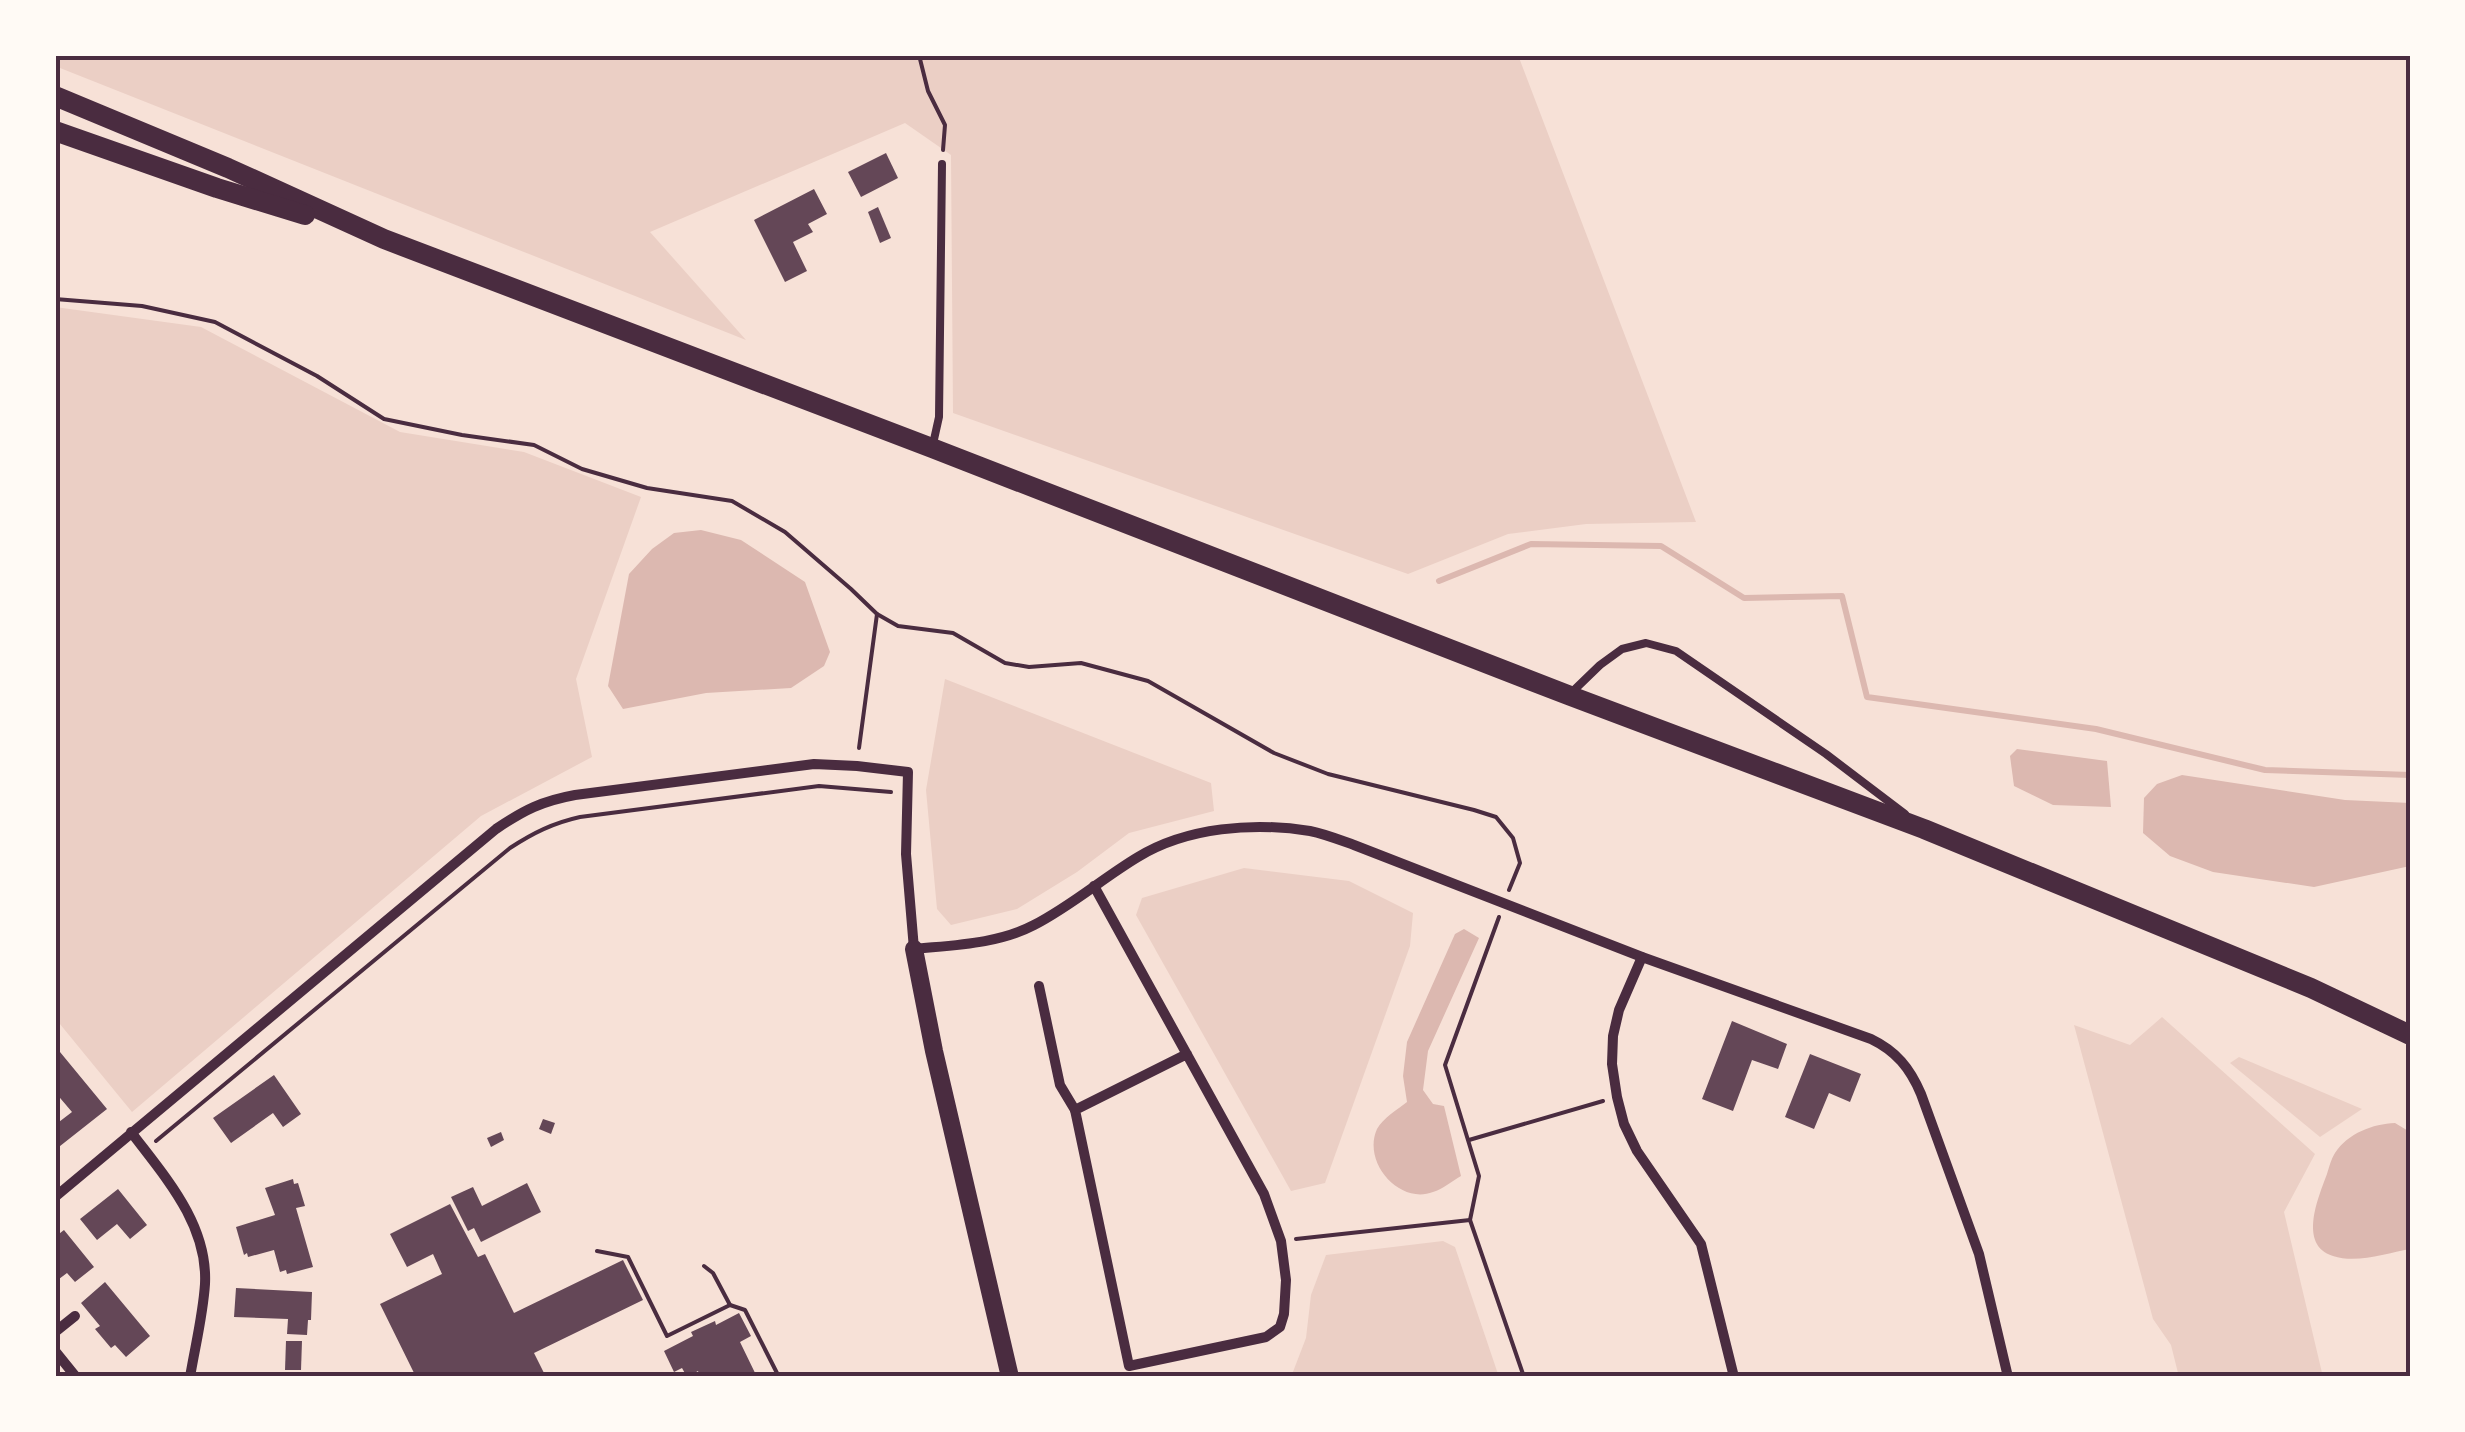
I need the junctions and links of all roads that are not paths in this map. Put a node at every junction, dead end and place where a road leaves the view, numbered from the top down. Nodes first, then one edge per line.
1 (55, 96) edge
2 (55, 131) edge
3 (942, 164) road end
4 (384, 239) junction
5 (932, 448) junction
6 (1568, 695) junction
7 (1924, 829) junction
8 (1094, 886) junction
9 (914, 948) junction
10 (1642, 957) junction
11 (1040, 986) dead end
12 (2410, 1034) edge
13 (1187, 1054) junction
14 (1076, 1110) junction
15 (131, 1132) junction
16 (55, 1197) edge
17 (75, 1316) dead end
18 (55, 1332) edge
19 (55, 1351) edge
20 (76, 1377) edge
21 (190, 1377) edge
22 (1010, 1377) edge
23 (1734, 1377) edge
24 (2008, 1377) edge

1 - 4 main road
2 - 4 main road
3 - 5 lane
4 - 5 main road
5 - 6 main road
6 - 7 main road
6 - 7 lane
7 - 12 main road
8 - 9 street
8 - 10 street
8 - 13 street
9 - 15 street
9 - 22 street
10 - 23 street
10 - 24 street
11 - 14 street
13 - 14 street
13 - 14 street
15 - 16 street
15 - 21 street
17 - 18 street
19 - 20 street

